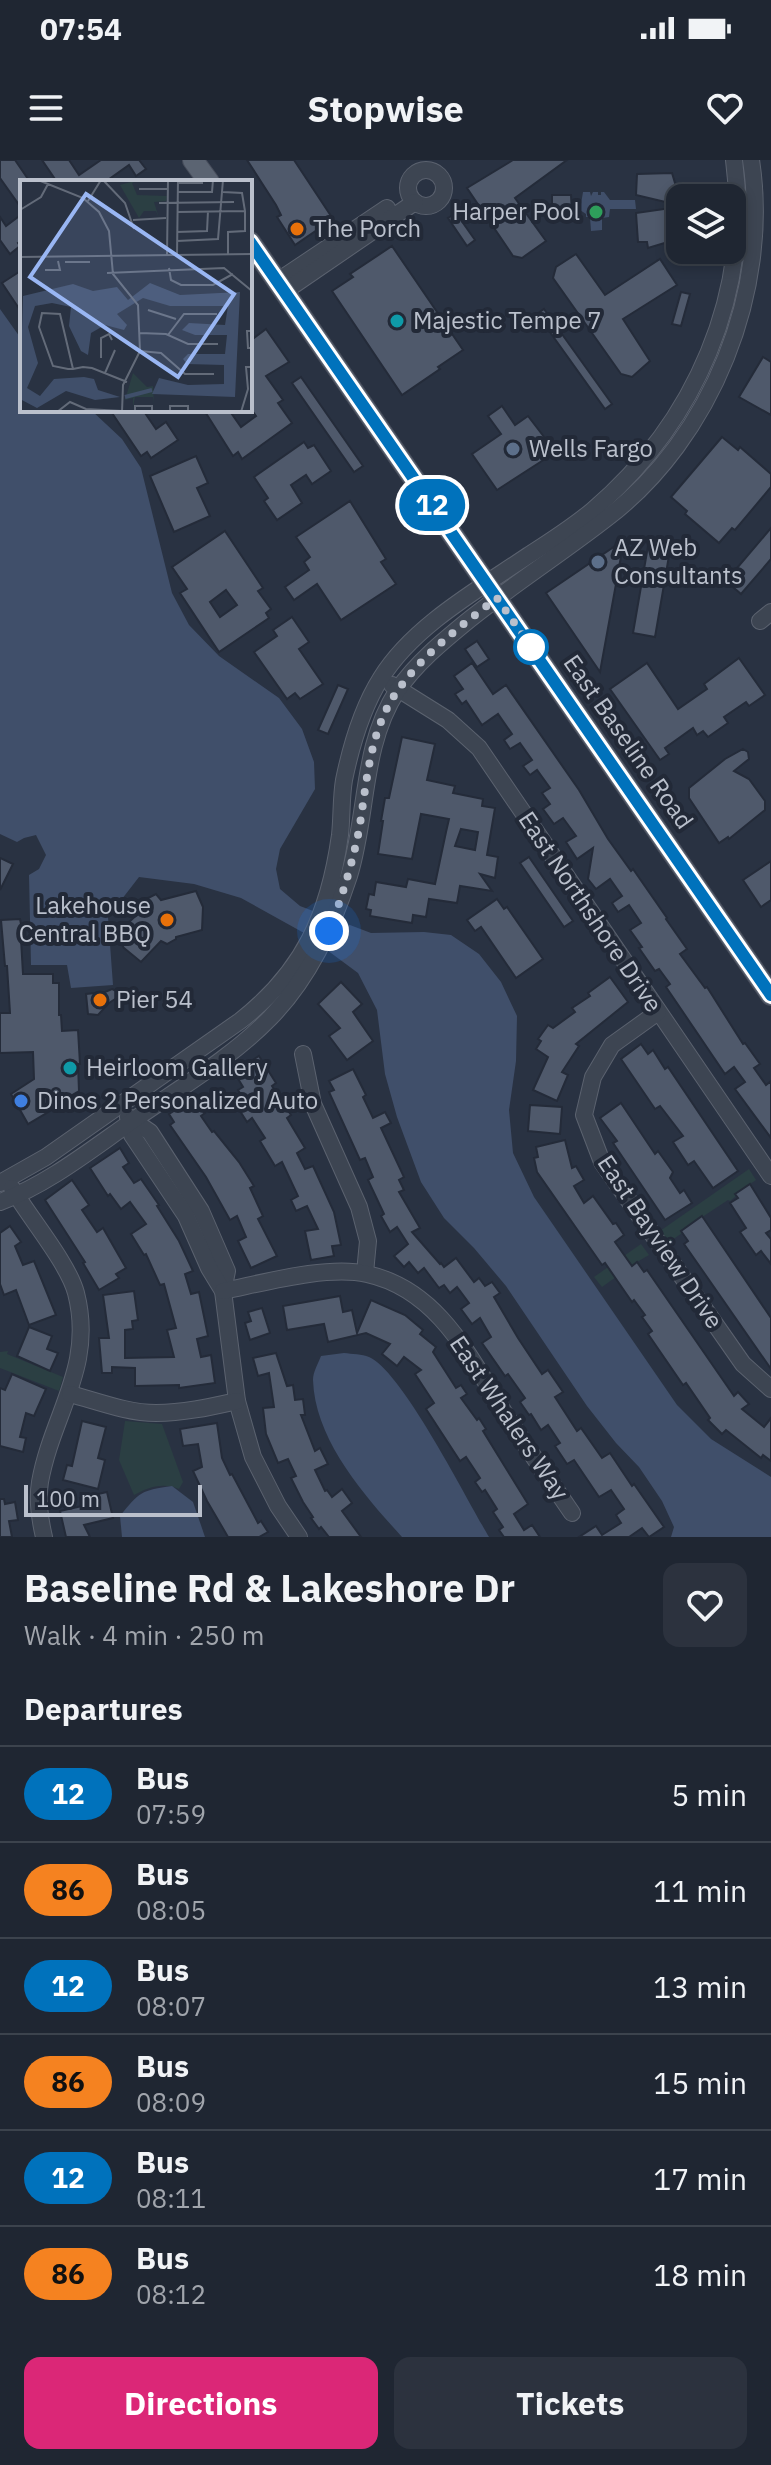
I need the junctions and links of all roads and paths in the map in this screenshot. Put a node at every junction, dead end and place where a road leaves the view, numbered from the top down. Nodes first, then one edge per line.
1 (193, 160) edge
2 (734, 160) edge
3 (751, 160) edge
4 (208, 180) edge
5 (736, 184) edge
6 (412, 198) dead end
7 (763, 200) edge
8 (252, 245) edge
9 (733, 264) edge
10 (281, 286) junction
11 (692, 406) junction
12 (492, 591) junction
13 (381, 678) junction
14 (399, 689) junction
15 (332, 905) junction
16 (313, 949) junction
17 (771, 995) edge
18 (658, 1012) junction
19 (303, 1054) dead end
20 (119, 1105) junction
21 (132, 1121) junction
22 (771, 1176) edge
23 (4, 1181) edge
24 (17, 1196) junction
25 (0, 1202) edge
26 (365, 1273) junction
27 (223, 1291) junction
28 (771, 1389) edge
29 (70, 1394) junction
30 (237, 1401) junction
31 (572, 1513) dead end
32 (44, 1537) edge
33 (299, 1537) edge

1 - 4 main road
2 - 5 street
3 - 7 street
6 - 10 street
7 - 11 street
8 - 10 main road, East Baseline Road
9 - 11 street
10 - 12 main road, East Baseline Road
11 - 12 street
12 - 13 street
12 - 14 street
12 - 17 main road, East Baseline Road
13 - 14 street, East Northshore Drive
13 - 15 street
14 - 15 street
14 - 18 street, East Northshore Drive
15 - 16 street
16 - 20 street
16 - 21 street
18 - 22 street, East Northshore Drive
18 - 28 street, East Bayview Drive
19 - 26 street
20 - 21 street
20 - 23 street
21 - 24 street
21 - 27 street
23 - 24 street
24 - 25 street
24 - 29 street
26 - 27 street, East Whalers Way
26 - 31 street, East Whalers Way
27 - 30 street
29 - 30 street
29 - 32 street
30 - 33 street

